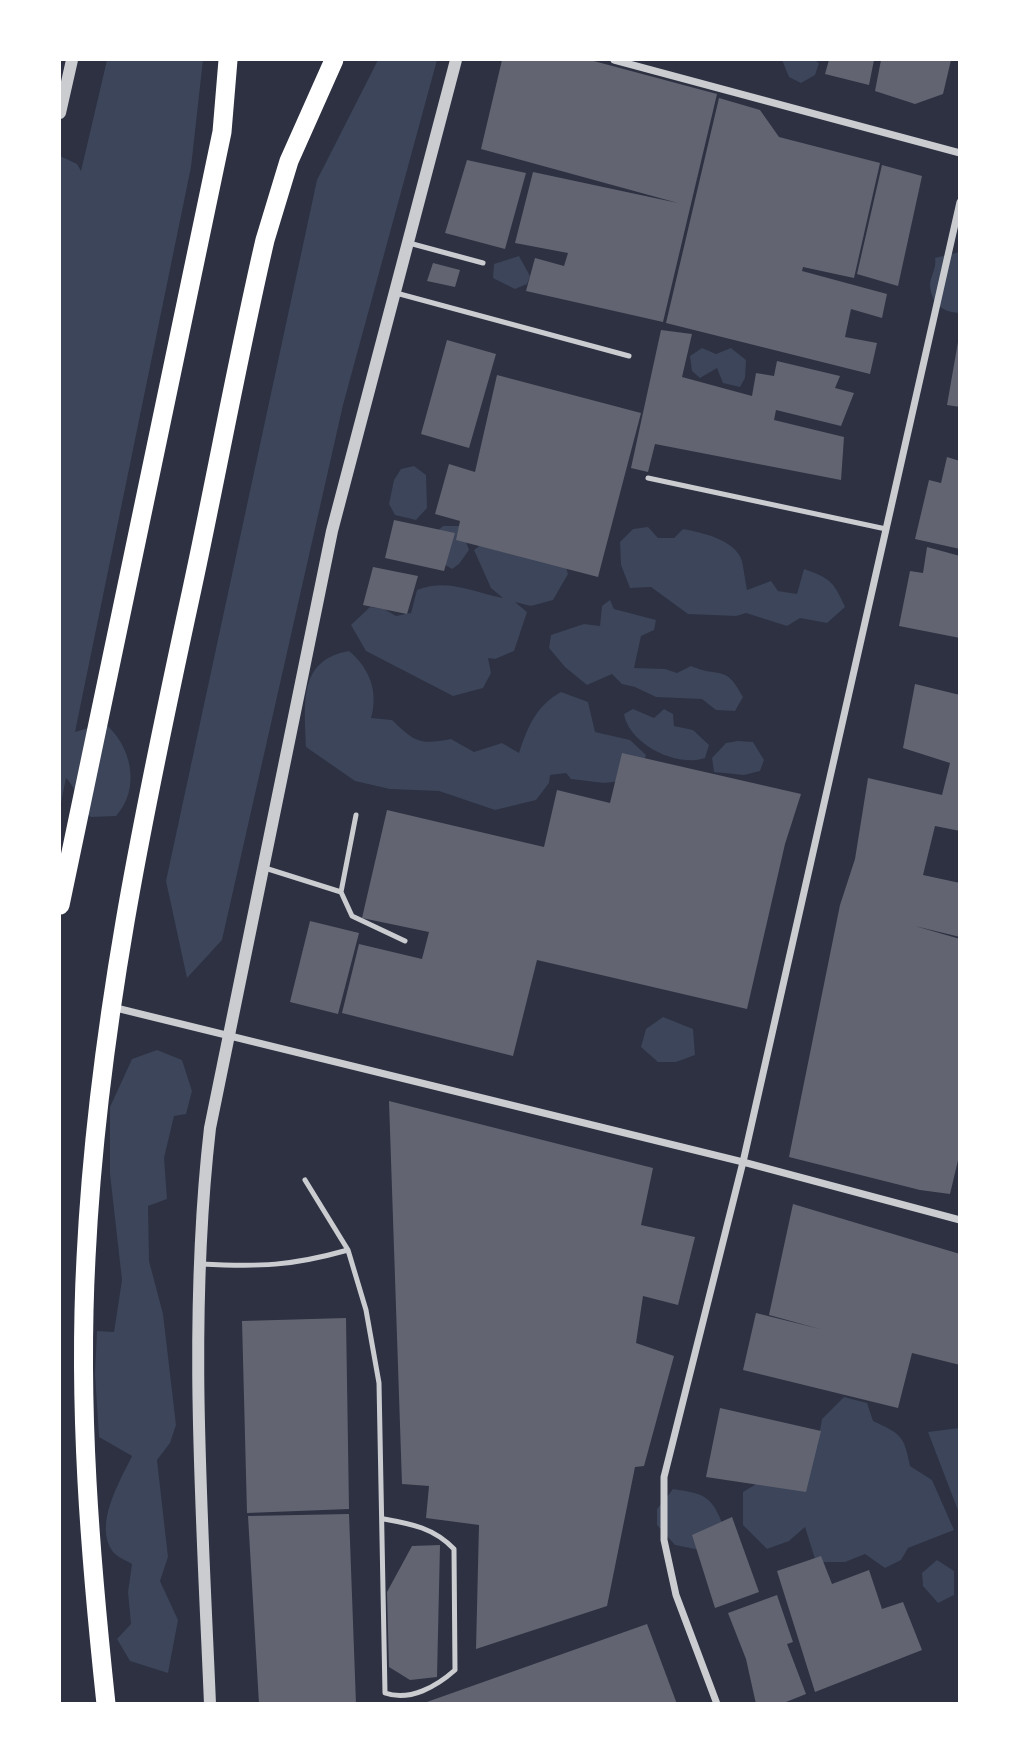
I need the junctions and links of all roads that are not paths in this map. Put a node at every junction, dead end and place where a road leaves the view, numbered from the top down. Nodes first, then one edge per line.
1 (72, 60) edge
2 (228, 60) edge
3 (334, 60) edge
4 (456, 60) edge
5 (614, 60) edge
6 (60, 113) edge
7 (960, 153) edge
8 (960, 202) edge
9 (409, 243) junction
10 (483, 262) dead end
11 (396, 293) junction
12 (629, 356) dead end
13 (648, 478) dead end
14 (886, 529) junction
15 (356, 815) dead end
16 (262, 867) junction
17 (341, 892) junction
18 (60, 905) edge
19 (405, 941) dead end
20 (110, 1006) junction
21 (228, 1033) junction
22 (743, 1163) junction
23 (305, 1180) dead end
24 (960, 1220) edge
25 (348, 1250) junction
26 (198, 1264) junction
27 (384, 1518) junction
28 (106, 1703) edge
29 (210, 1703) edge
30 (717, 1703) edge

1 - 6 street
2 - 18 highway
3 - 20 highway
4 - 9 street
5 - 7 street
8 - 14 street
9 - 10 lane
9 - 11 street
11 - 12 lane
11 - 16 street
13 - 14 lane
14 - 22 street
15 - 17 lane
16 - 17 lane
16 - 21 street
17 - 19 lane
20 - 21 street
20 - 28 highway
21 - 22 street
21 - 26 street
22 - 24 street
22 - 30 street
23 - 25 lane
25 - 26 lane
25 - 27 lane
26 - 29 street
27 - 27 lane

